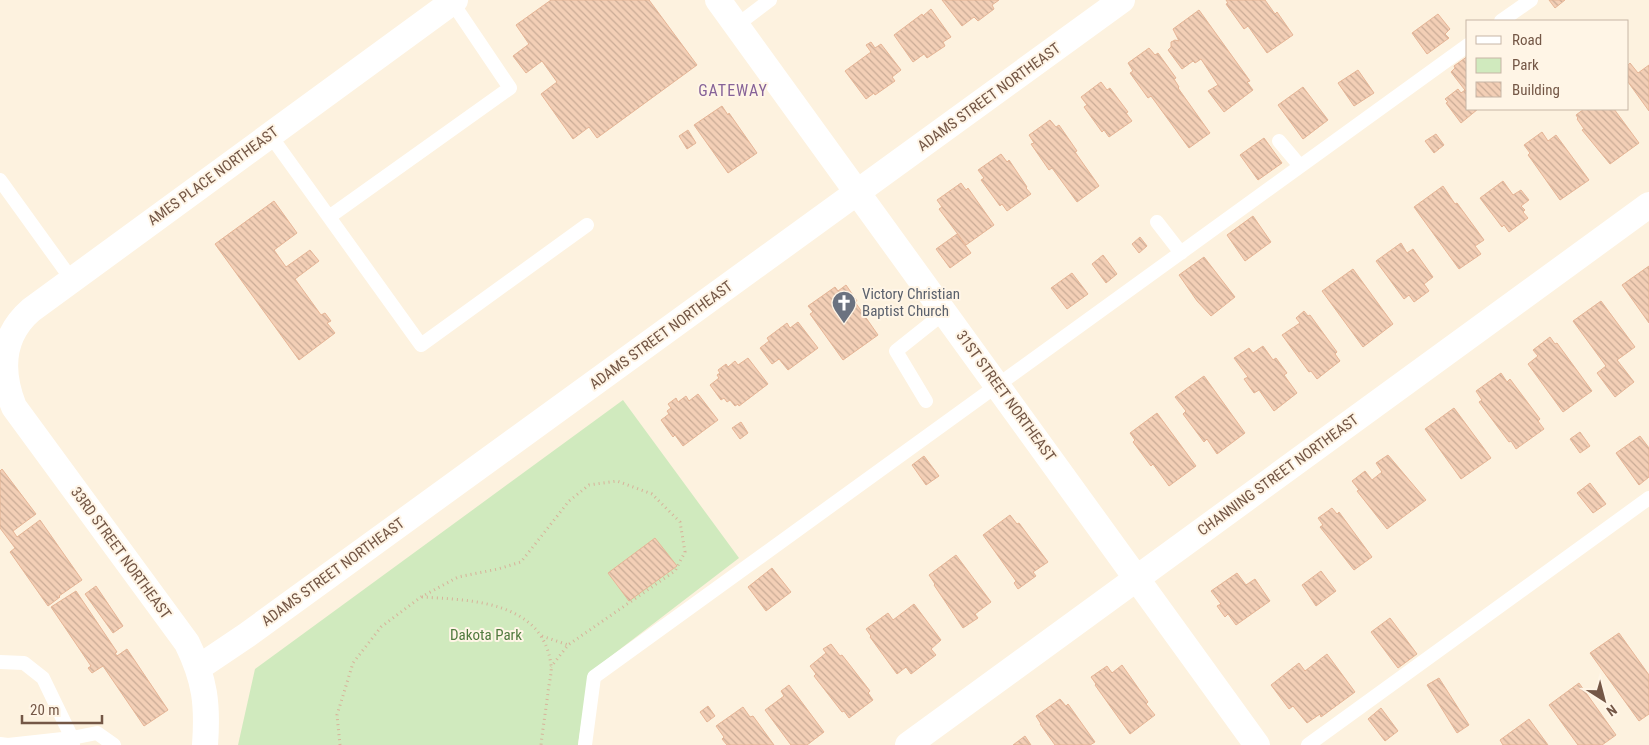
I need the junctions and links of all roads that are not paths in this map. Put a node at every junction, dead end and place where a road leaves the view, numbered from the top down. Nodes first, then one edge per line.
1 (718, 0) edge
2 (770, 0) edge
3 (1122, 0) edge
4 (1530, 0) edge
5 (454, 1) edge
6 (1502, 20) edge
7 (737, 25) junction
8 (1466, 46) edge
9 (270, 135) junction
10 (1279, 141) dead end
11 (1300, 166) junction
12 (0, 180) edge
13 (858, 192) junction
14 (1649, 205) edge
15 (329, 217) junction
16 (1157, 222) dead end
17 (587, 225) dead end
18 (1181, 253) junction
19 (72, 280) junction
20 (945, 312) junction
21 (1, 373) edge
22 (998, 385) junction
23 (926, 401) dead end
24 (1649, 498) edge
25 (1137, 578) junction
26 (0, 662) edge
27 (198, 668) junction
28 (72, 742) edge
29 (0, 744) edge
30 (114, 745) edge
31 (205, 745) edge
32 (584, 745) edge
33 (908, 745) edge
34 (1257, 745) edge
35 (1308, 745) edge

1 - 7 street, 31ST STREET NORTHEAST
2 - 7 lane
3 - 13 street, ADAMS STREET NORTHEAST
4 - 6 lane
5 - 9 street, AMES PLACE NORTHEAST
5 - 15 lane
7 - 13 street, 31ST STREET NORTHEAST
8 - 11 lane
9 - 15 lane
9 - 19 street, AMES PLACE NORTHEAST
10 - 11 lane
11 - 18 lane
12 - 19 lane
13 - 20 street, 31ST STREET NORTHEAST
13 - 27 street, ADAMS STREET NORTHEAST
14 - 25 street, CHANNING STREET NORTHEAST
15 - 17 lane
16 - 18 lane
18 - 22 lane
19 - 21 street, AMES PLACE NORTHEAST
20 - 22 street, 31ST STREET NORTHEAST
20 - 23 lane
21 - 27 street, 33RD STREET NORTHEAST
22 - 25 street, 31ST STREET NORTHEAST
22 - 32 lane
24 - 35 lane
25 - 33 street, CHANNING STREET NORTHEAST
25 - 34 street, 31ST STREET NORTHEAST
26 - 28 lane
27 - 31 street, 33RD STREET NORTHEAST
28 - 29 lane
28 - 30 lane

